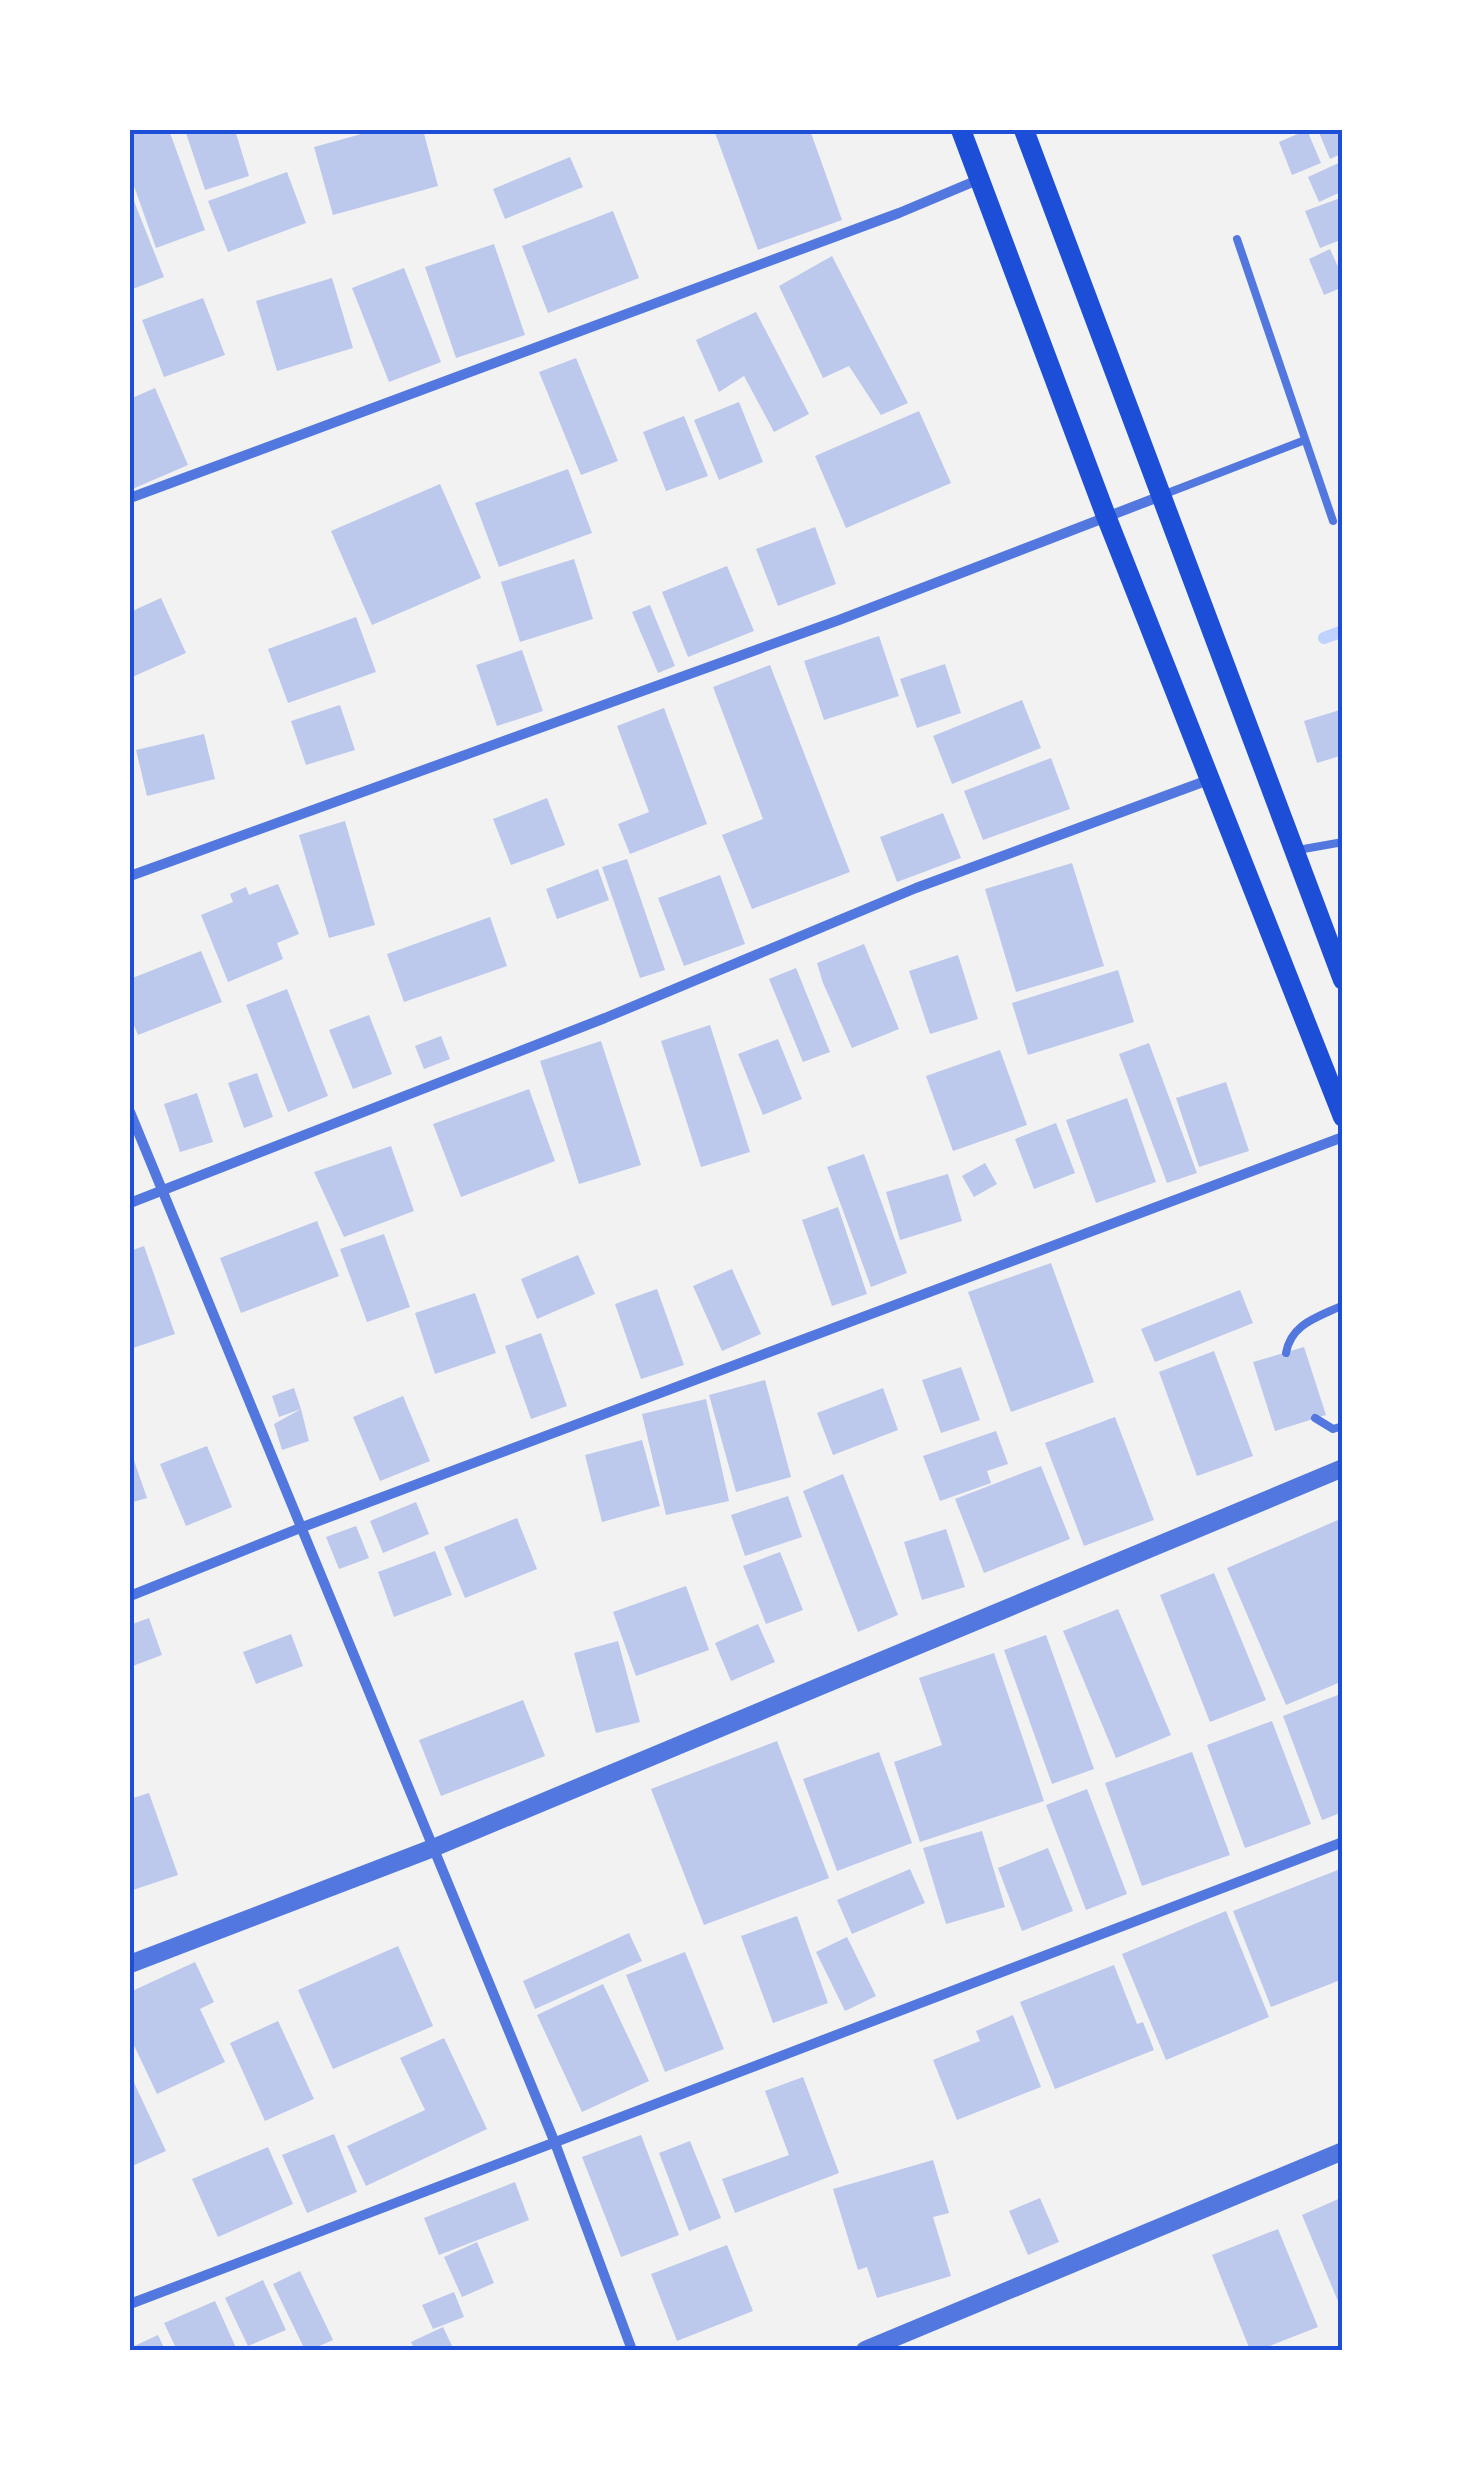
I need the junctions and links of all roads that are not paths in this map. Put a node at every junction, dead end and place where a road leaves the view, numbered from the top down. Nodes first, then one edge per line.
1 (960, 130) edge
2 (1024, 130) edge
3 (980, 179) junction
4 (1237, 239) dead end
5 (1305, 440) junction
6 (1162, 496) junction
7 (130, 498) edge
8 (1106, 516) junction
9 (1333, 521) dead end
10 (1211, 780) junction
11 (1343, 842) edge
12 (1294, 850) junction
13 (130, 876) edge
14 (1343, 980) edge
15 (130, 1112) edge
16 (1343, 1117) edge
17 (1343, 1137) edge
18 (161, 1191) junction
19 (130, 1203) edge
20 (1343, 1305) edge
21 (1286, 1352) dead end
22 (1314, 1418) dead end
23 (1343, 1426) edge
24 (1343, 1468) edge
25 (300, 1528) junction
26 (130, 1596) edge
27 (1343, 1842) edge
28 (433, 1848) junction
29 (130, 1964) edge
30 (555, 2144) junction
31 (1343, 2151) edge
32 (130, 2304) edge
33 (632, 2350) edge
34 (865, 2350) edge

1 - 3 main road
2 - 6 main road
3 - 7 street
3 - 8 main road
4 - 5 lane
5 - 6 lane
5 - 9 lane
6 - 8 street
6 - 12 main road
8 - 10 main road
8 - 13 street
10 - 16 main road
10 - 18 street
11 - 12 lane
12 - 14 main road
15 - 18 street
17 - 25 street
18 - 19 street
18 - 25 street
20 - 21 lane
22 - 23 lane
24 - 28 street
25 - 26 street
25 - 28 street
27 - 30 street
28 - 29 street
28 - 30 street
30 - 32 street
30 - 33 street
31 - 34 street

